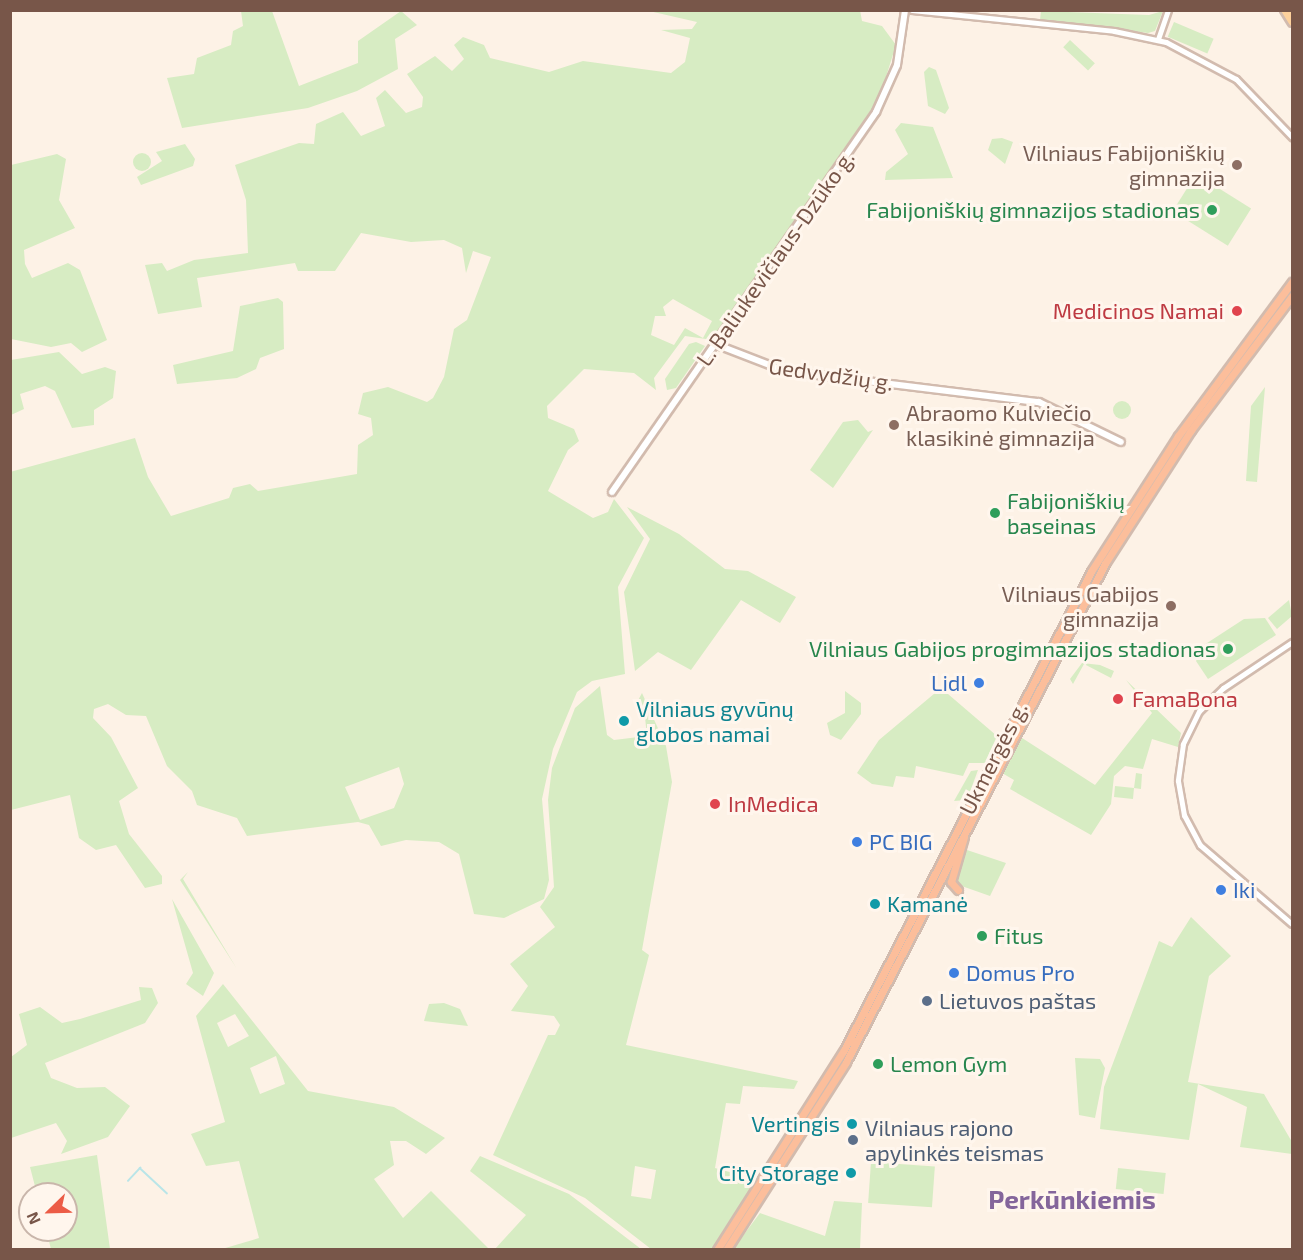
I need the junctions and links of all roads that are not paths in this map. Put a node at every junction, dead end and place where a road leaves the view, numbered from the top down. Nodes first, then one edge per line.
1 (905, 10) edge
2 (912, 10) edge
3 (1168, 10) edge
4 (1284, 10) edge
5 (1290, 10) edge
6 (1293, 14) edge
7 (1293, 23) edge
8 (1158, 39) junction
9 (1293, 137) edge
10 (1293, 282) edge
11 (1293, 297) edge
12 (715, 344) junction
13 (1121, 442) dead end
14 (612, 492) dead end
15 (1293, 642) edge
16 (965, 829) junction
17 (929, 882) junction
18 (938, 883) junction
19 (958, 891) dead end
20 (1293, 924) edge
21 (823, 1095) junction
22 (717, 1250) edge
23 (726, 1250) edge

1 - 12 main road, L. Baliukevičiaus-Dzūko g.
2 - 8 street
3 - 8 street
4 - 7 main road
5 - 6 main road
8 - 9 street
10 - 17 highway, Ukmergės g.
11 - 16 highway, Ukmergės g.
12 - 13 main road, Gedvydžių g.
12 - 14 main road, L. Baliukevičiaus-Dzūko g.
15 - 20 street
16 - 18 highway, Ukmergės g.
16 - 19 highway
17 - 18 highway
17 - 21 highway, Ukmergės g.
18 - 21 highway, Ukmergės g.
21 - 22 highway, Ukmergės g.
21 - 23 highway, Ukmergės g.

